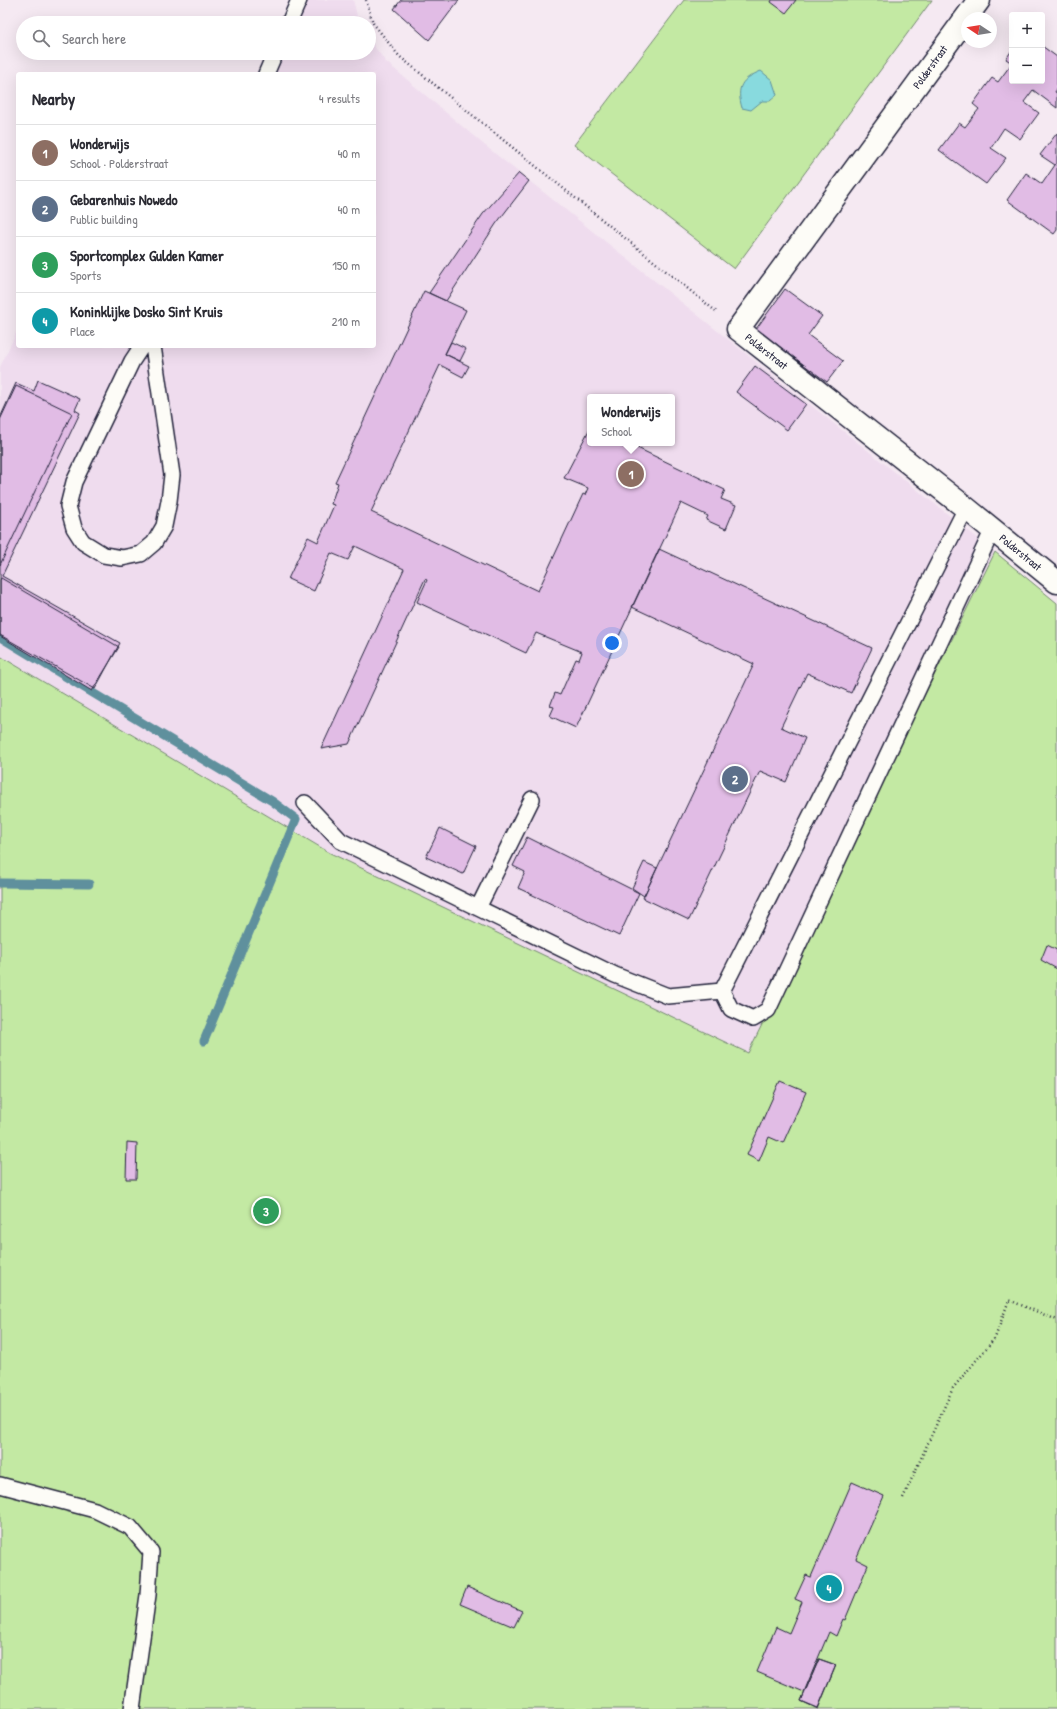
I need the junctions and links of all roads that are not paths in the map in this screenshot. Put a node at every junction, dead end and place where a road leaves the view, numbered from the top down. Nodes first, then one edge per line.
1 (299, 0) edge
2 (979, 0) edge
3 (292, 16) edge
4 (272, 60) edge
5 (267, 72) edge
6 (141, 348) edge
7 (153, 348) edge
8 (966, 508) junction
9 (992, 529) junction
10 (1057, 582) edge
11 (532, 799) dead end
12 (305, 803) dead end
13 (478, 908) junction
14 (722, 991) junction
15 (0, 1484) edge
16 (132, 1709) edge

1 - 3 lane
2 - 8 street, Polderstraat
4 - 5 lane
6 - 7 lane
8 - 9 street, Polderstraat
8 - 14 lane
9 - 10 street, Polderstraat
9 - 14 lane
11 - 13 lane
12 - 13 lane
13 - 14 lane
15 - 16 lane

